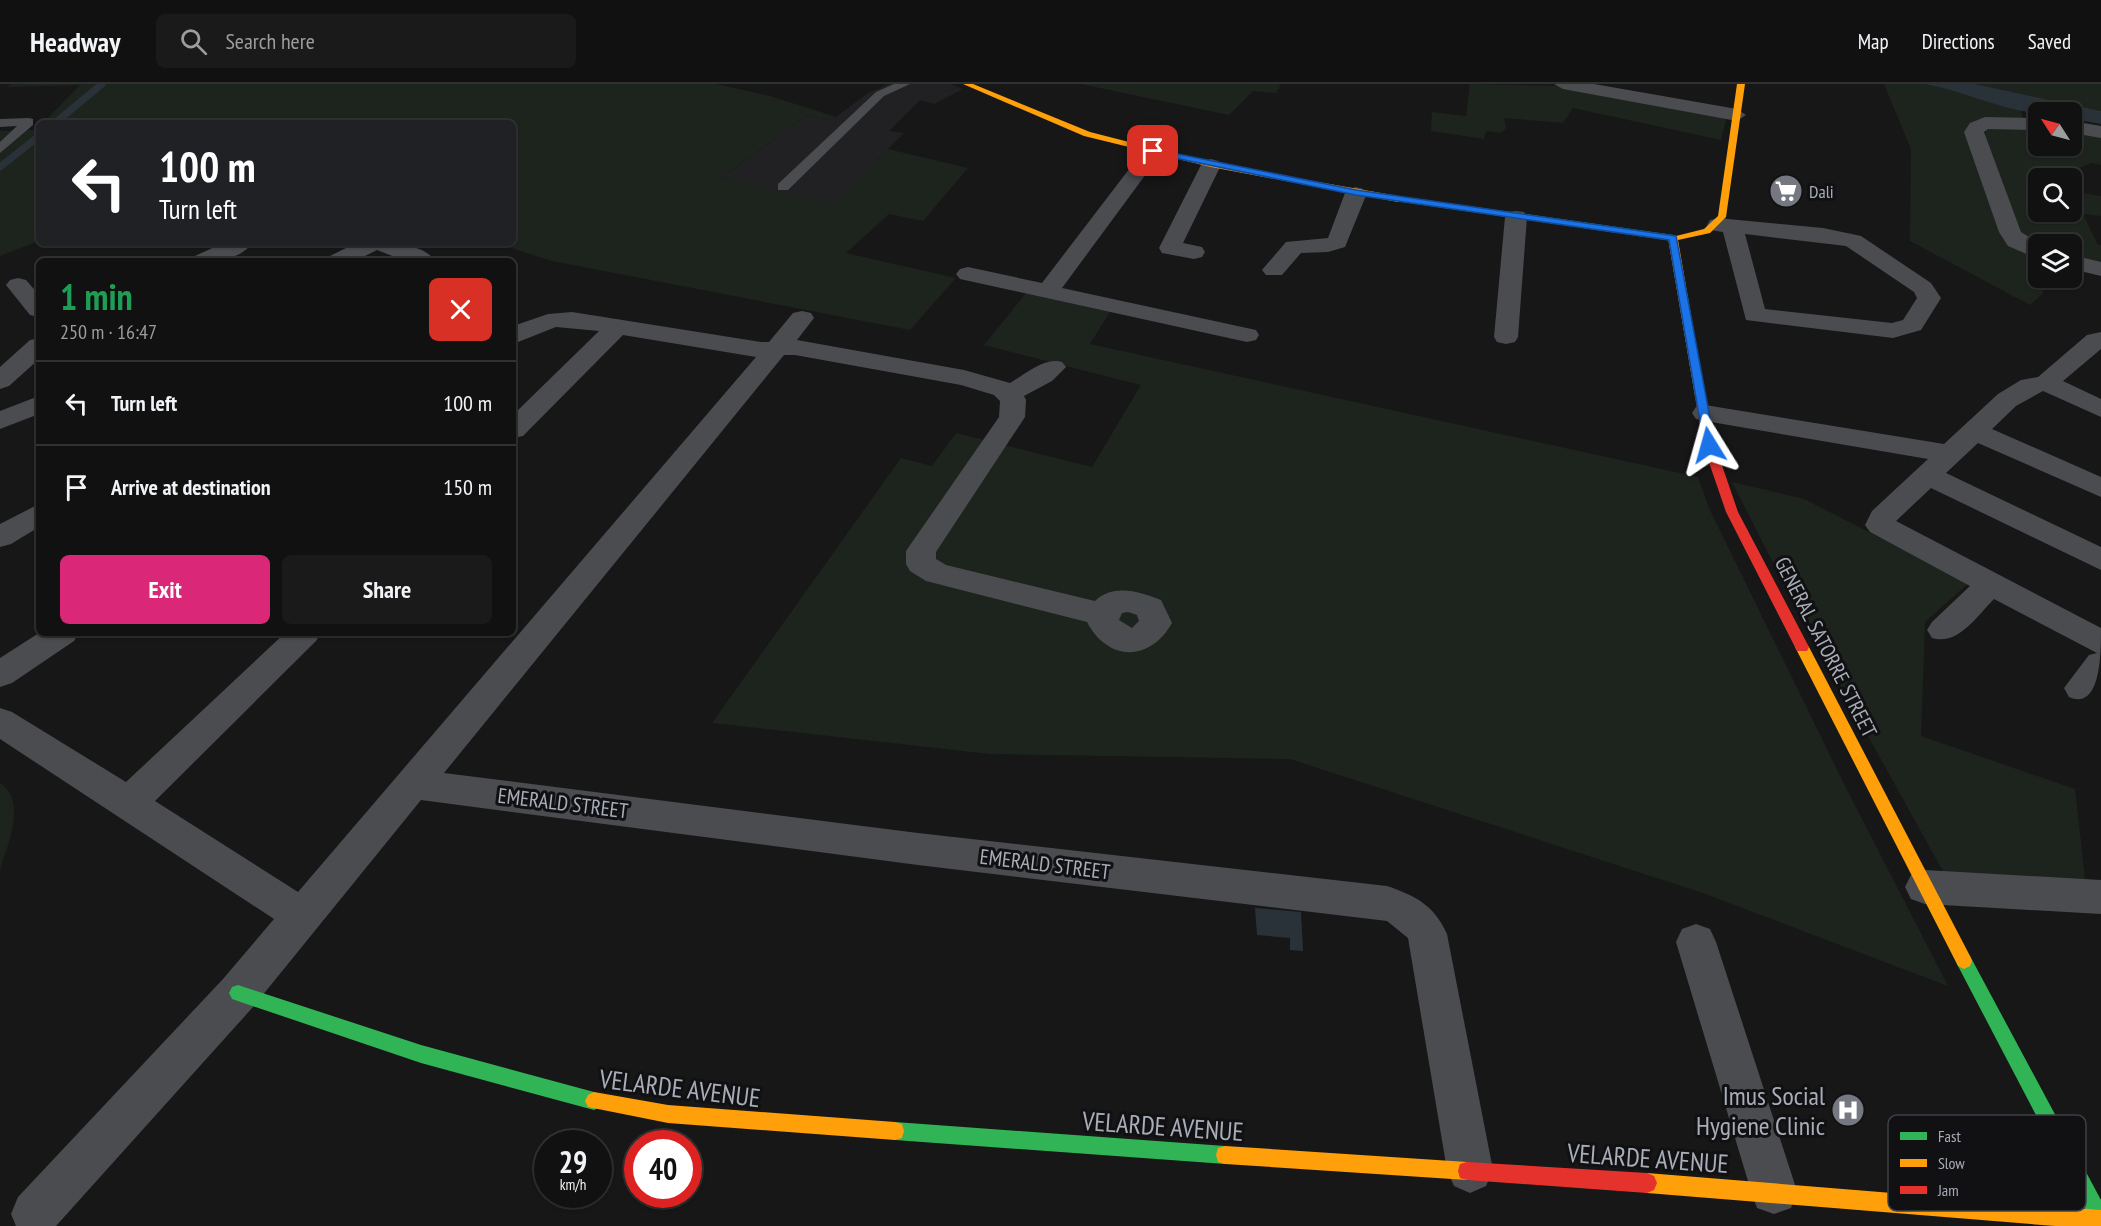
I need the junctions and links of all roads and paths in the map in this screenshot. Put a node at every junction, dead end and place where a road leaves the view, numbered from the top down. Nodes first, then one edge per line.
1 (904, 84) edge
2 (967, 84) edge
3 (1563, 84) edge
4 (1741, 84) edge
5 (1737, 115) junction
6 (0, 123) edge
7 (2028, 124) edge
8 (2082, 129) edge
9 (2101, 132) edge
10 (0, 149) edge
11 (1153, 151) junction
12 (1211, 165) junction
13 (783, 187) dead end
14 (1356, 193) junction
15 (1516, 217) junction
16 (1725, 225) junction
17 (1673, 238) junction
18 (235, 246) edge
19 (367, 246) edge
20 (388, 246) edge
21 (2028, 247) edge
22 (1194, 252) dead end
23 (209, 258) edge
24 (344, 258) edge
25 (417, 258) edge
26 (2082, 264) edge
27 (2101, 269) edge
28 (1274, 270) dead end
29 (968, 274) dead end
30 (18, 285) dead end
31 (1047, 292) junction
32 (36, 306) edge
33 (802, 318) dead end
34 (618, 326) junction
35 (522, 331) edge
36 (1247, 335) dead end
37 (1506, 336) dead end
38 (2101, 339) edge
39 (36, 348) edge
40 (778, 348) junction
41 (1053, 367) dead end
42 (0, 381) edge
43 (2046, 383) junction
44 (1008, 394) junction
45 (36, 405) edge
46 (2101, 409) edge
47 (1705, 413) junction
48 (0, 421) edge
49 (516, 427) edge
50 (1975, 431) junction
51 (1950, 454) junction
52 (1927, 476) junction
53 (2101, 488) edge
54 (36, 516) edge
55 (0, 537) edge
56 (2101, 560) edge
57 (1990, 585) junction
58 (1102, 614) dead end
59 (1943, 630) dead end
60 (58, 636) edge
61 (302, 636) edge
62 (2101, 642) edge
63 (0, 674) edge
64 (0, 722) edge
65 (412, 784) junction
66 (129, 803) junction
67 (1925, 887) junction
68 (2101, 897) edge
69 (302, 916) junction
70 (1696, 942) dead end
71 (238, 993) junction
72 (2046, 1115) edge
73 (1470, 1170) junction
74 (1774, 1191) junction
75 (2086, 1192) edge
76 (1888, 1201) edge
77 (2000, 1211) edge
78 (35, 1214) dead end
79 (2101, 1220) edge

1 - 13 lane
2 - 11 street
3 - 5 street
4 - 5 street
5 - 16 street
6 - 10 lane
7 - 21 street
8 - 9 street
11 - 12 street
11 - 31 street
12 - 14 street
12 - 22 street
14 - 15 street
14 - 28 street
15 - 17 street
15 - 37 street
16 - 16 street
16 - 17 street
17 - 47 street, GENERAL SATORRE STREET
18 - 23 street
19 - 24 street
20 - 25 street
26 - 27 street
29 - 31 street
30 - 32 street
31 - 36 street
33 - 40 street
34 - 35 street
34 - 40 street
34 - 49 street
38 - 43 street
39 - 42 street
40 - 44 street
40 - 65 street
41 - 44 street
43 - 46 street
43 - 50 street
44 - 58 street
45 - 48 street
47 - 51 street
47 - 67 street, GENERAL SATORRE STREET
50 - 51 street
50 - 53 street
51 - 52 street
52 - 56 street
52 - 57 street
54 - 55 street
57 - 59 street
57 - 62 street
60 - 63 street
61 - 66 street
64 - 66 street
65 - 69 street
65 - 73 street, EMERALD STREET
66 - 69 street
67 - 68 street
67 - 72 street, GENERAL SATORRE STREET
69 - 71 street
70 - 74 street
71 - 73 street, VELARDE AVENUE
71 - 78 street
73 - 74 street, VELARDE AVENUE
74 - 76 street, VELARDE AVENUE
75 - 79 street, GENERAL SATORRE STREET
77 - 79 street, VELARDE AVENUE

